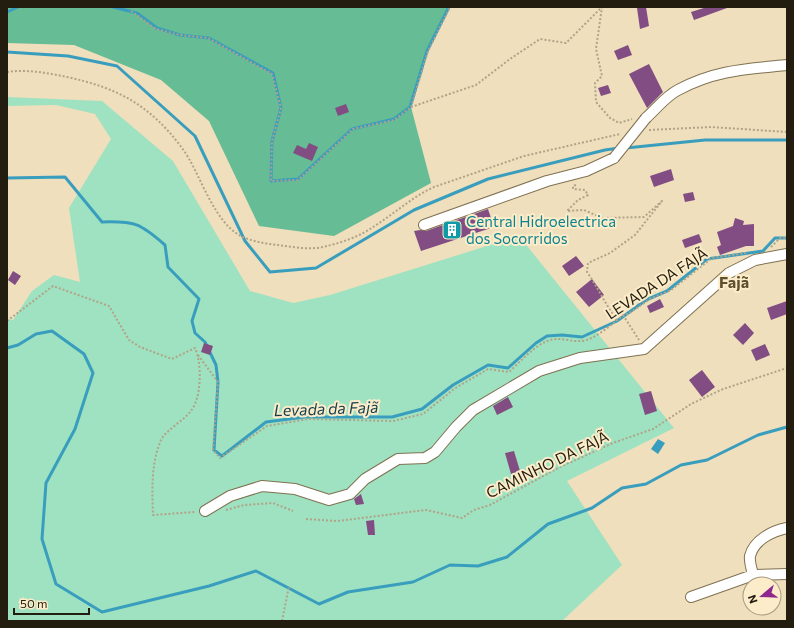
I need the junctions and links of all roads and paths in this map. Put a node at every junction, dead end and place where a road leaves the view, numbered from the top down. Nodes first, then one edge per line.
1 (450, 7) edge
2 (130, 11) dead end
3 (787, 65) edge
4 (7, 72) edge
5 (411, 107) junction
6 (649, 115) junction
7 (647, 130) dead end
8 (787, 132) edge
9 (624, 133) dead end
10 (586, 171) junction
11 (424, 225) dead end
12 (787, 238) edge
13 (768, 250) dead end
14 (749, 252) dead end
15 (787, 254) edge
16 (624, 315) junction
17 (7, 321) edge
18 (617, 321) junction
19 (644, 349) junction
20 (198, 355) junction
21 (787, 368) edge
22 (205, 511) junction
23 (294, 511) dead end
24 (306, 519) dead end
25 (787, 528) edge
26 (787, 574) edge
27 (753, 575) junction
28 (289, 586) dead end
29 (691, 597) dead end
30 (282, 621) edge

1 - 5 path
2 - 5 path
3 - 6 street
4 - 9 path
5 - 6 path
6 - 10 street, bridge
7 - 8 path
10 - 11 street
10 - 18 path
12 - 13 path
14 - 16 path, LEVADA DA FAJÃ
15 - 19 street
16 - 18 path, LEVADA DA FAJÃ
16 - 19 path
17 - 20 path
18 - 20 path, LEVADA DA FAJÃ
19 - 22 street
20 - 22 path
21 - 24 path, CAMINHO DA FAJÃ
22 - 23 path
25 - 27 street
26 - 27 street
27 - 29 street
28 - 30 path

